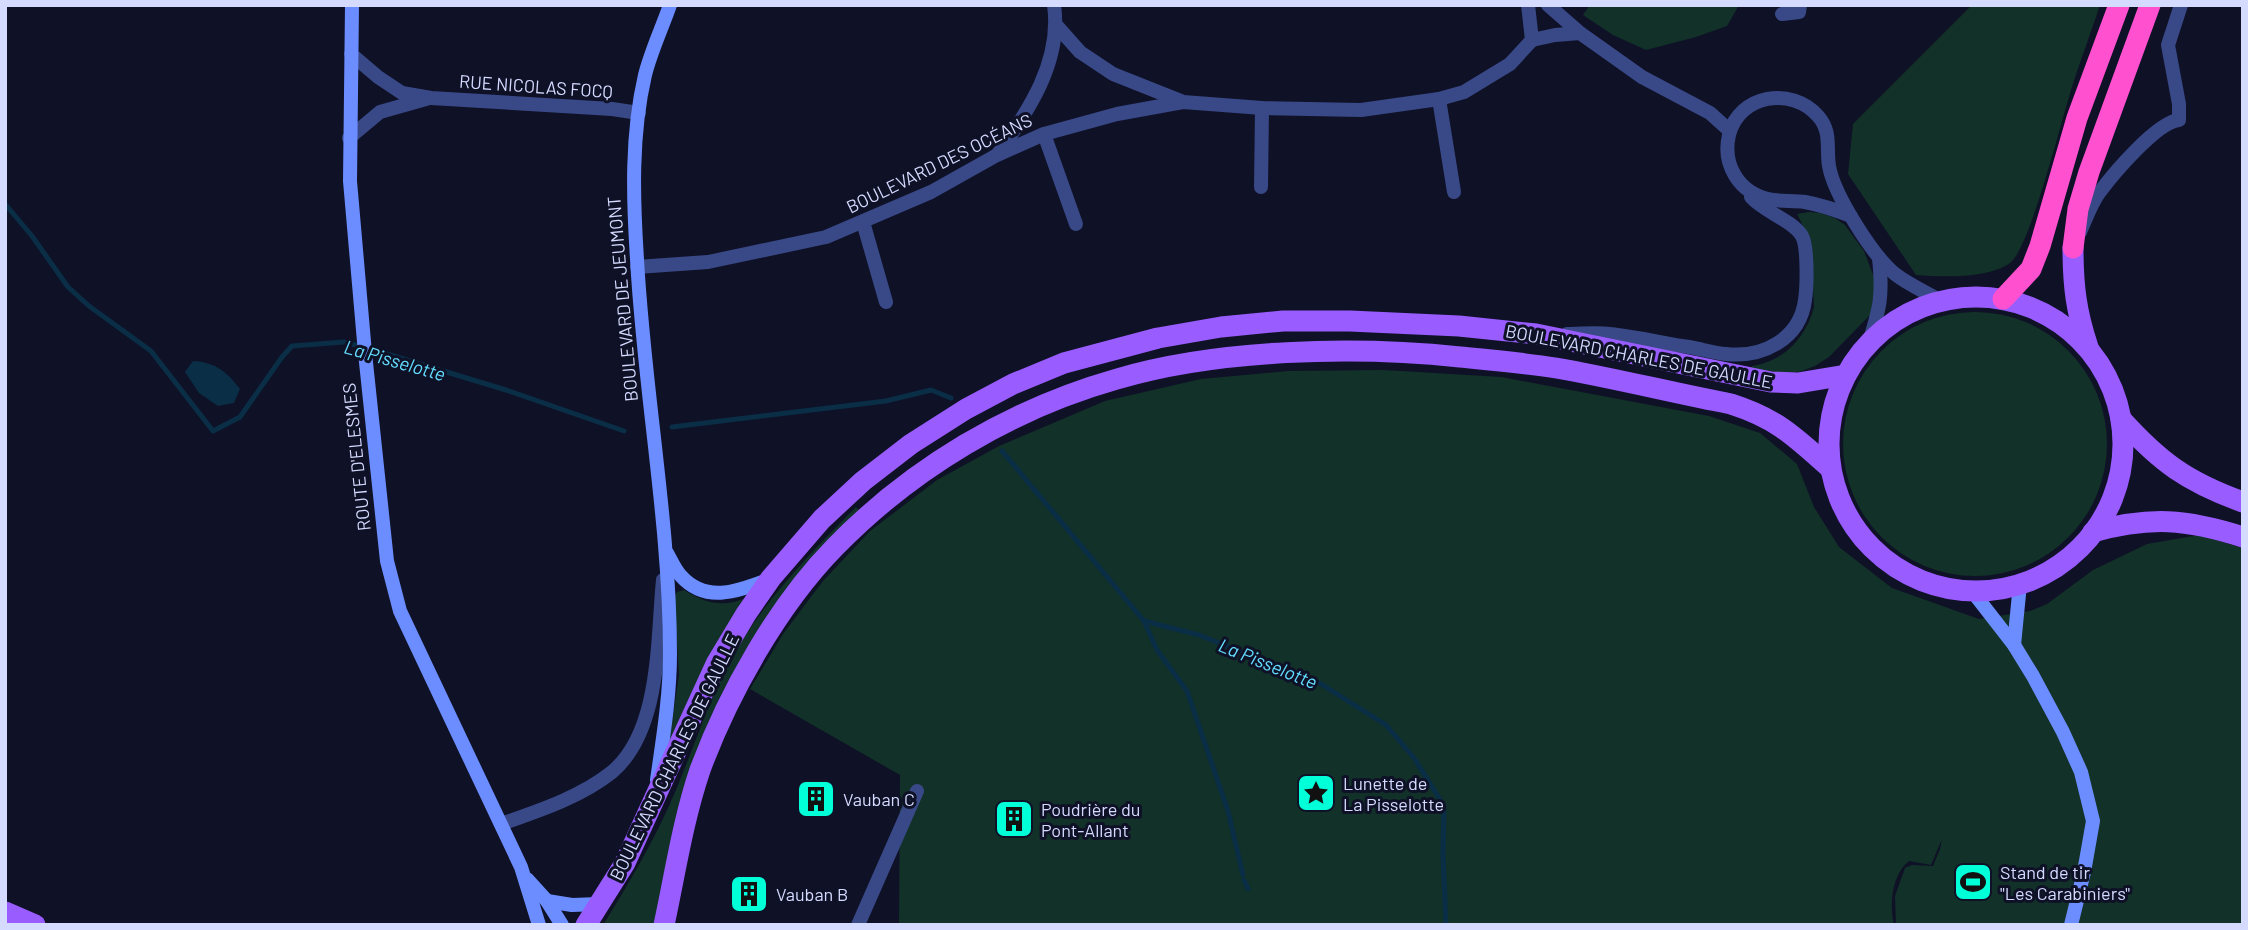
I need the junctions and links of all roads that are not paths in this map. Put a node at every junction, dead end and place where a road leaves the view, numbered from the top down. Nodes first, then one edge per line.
1 (352, 5) edge
2 (670, 5) edge
3 (1054, 5) edge
4 (1528, 5) edge
5 (1548, 5) edge
6 (1800, 5) edge
7 (2119, 5) edge
8 (2150, 5) edge
9 (2181, 5) edge
10 (1782, 14) dead end
11 (1056, 25) junction
12 (1580, 33) junction
13 (1532, 40) junction
14 (351, 54) junction
15 (431, 98) junction
16 (1439, 99) junction
17 (1183, 102) junction
18 (1262, 108) junction
19 (639, 113) junction
20 (1730, 131) junction
21 (1044, 134) junction
22 (349, 138) junction
23 (998, 155) junction
24 (1741, 185) junction
25 (1261, 187) dead end
26 (1454, 191) dead end
27 (1851, 216) junction
28 (863, 222) junction
29 (1076, 224) dead end
30 (2073, 248) junction
31 (1879, 258) junction
32 (637, 267) junction
33 (2003, 299) junction
34 (1941, 301) junction
35 (886, 302) dead end
36 (1535, 334) junction
37 (1869, 343) junction
38 (2088, 349) junction
39 (1846, 375) junction
40 (2120, 419) junction
41 (1830, 468) junction
42 (2243, 502) edge
43 (2093, 532) junction
44 (2243, 537) edge
45 (666, 551) junction
46 (771, 578) junction
47 (2020, 584) junction
48 (1972, 591) junction
49 (2014, 645) junction
50 (918, 791) dead end
51 (653, 806) junction
52 (500, 824) junction
53 (524, 876) junction
54 (547, 901) junction
55 (599, 904) junction
56 (5, 912) edge
57 (35, 925) edge
58 (539, 925) edge
59 (562, 925) edge
60 (586, 925) edge
61 (664, 925) edge
62 (858, 925) edge
63 (2071, 925) edge

1 - 14 street, ROUTE D'ELESMES
2 - 19 street, BOULEVARD DE JEUMONT
3 - 11 street
4 - 13 street
5 - 12 street
6 - 10 street
7 - 33 highway
8 - 30 highway
9 - 30 street
11 - 17 street
11 - 23 street
12 - 13 street
12 - 20 street
13 - 16 street, BOULEVARD DES OCÉANS
14 - 15 street, RUE NICOLAS FOCQ
14 - 22 street, ROUTE D'ELESMES
15 - 19 street, RUE NICOLAS FOCQ
15 - 22 street, RUE NICOLAS FOCQ
16 - 18 street, BOULEVARD DES OCÉANS
16 - 26 street
17 - 18 street, BOULEVARD DES OCÉANS
17 - 21 street, BOULEVARD DES OCÉANS
18 - 25 street
19 - 32 street, BOULEVARD DE JEUMONT
20 - 24 street
20 - 27 street
21 - 23 street, BOULEVARD DES OCÉANS
21 - 29 street
22 - 52 street, ROUTE D'ELESMES
23 - 28 street, BOULEVARD DES OCÉANS
24 - 27 street
24 - 36 street
27 - 31 street
28 - 32 street, BOULEVARD DES OCÉANS
28 - 35 street
30 - 38 main road
31 - 34 street
31 - 37 street
32 - 45 street, BOULEVARD DE JEUMONT
33 - 34 main road
33 - 38 main road
34 - 37 main road
36 - 39 main road, BOULEVARD CHARLES DE GAULLE
36 - 46 main road, BOULEVARD CHARLES DE GAULLE
37 - 39 main road
38 - 40 main road
39 - 41 main road
40 - 42 main road
40 - 43 main road
41 - 48 main road
41 - 61 main road, BOULEVARD CHARLES DE GAULLE
43 - 44 main road
43 - 47 main road
45 - 46 street, BOULEVARD DE JEUMONT
45 - 51 street
45 - 52 street, BOULEVARD DE JEUMONT
46 - 51 main road, BOULEVARD CHARLES DE GAULLE
47 - 48 main road
47 - 49 street
48 - 49 street
49 - 63 street
50 - 62 street
51 - 55 main road, BOULEVARD CHARLES DE GAULLE
52 - 53 street, ROUTE D'ELESMES
53 - 54 street
53 - 58 street
54 - 55 street
54 - 59 street
55 - 60 main road, BOULEVARD CHARLES DE GAULLE
56 - 57 main road

